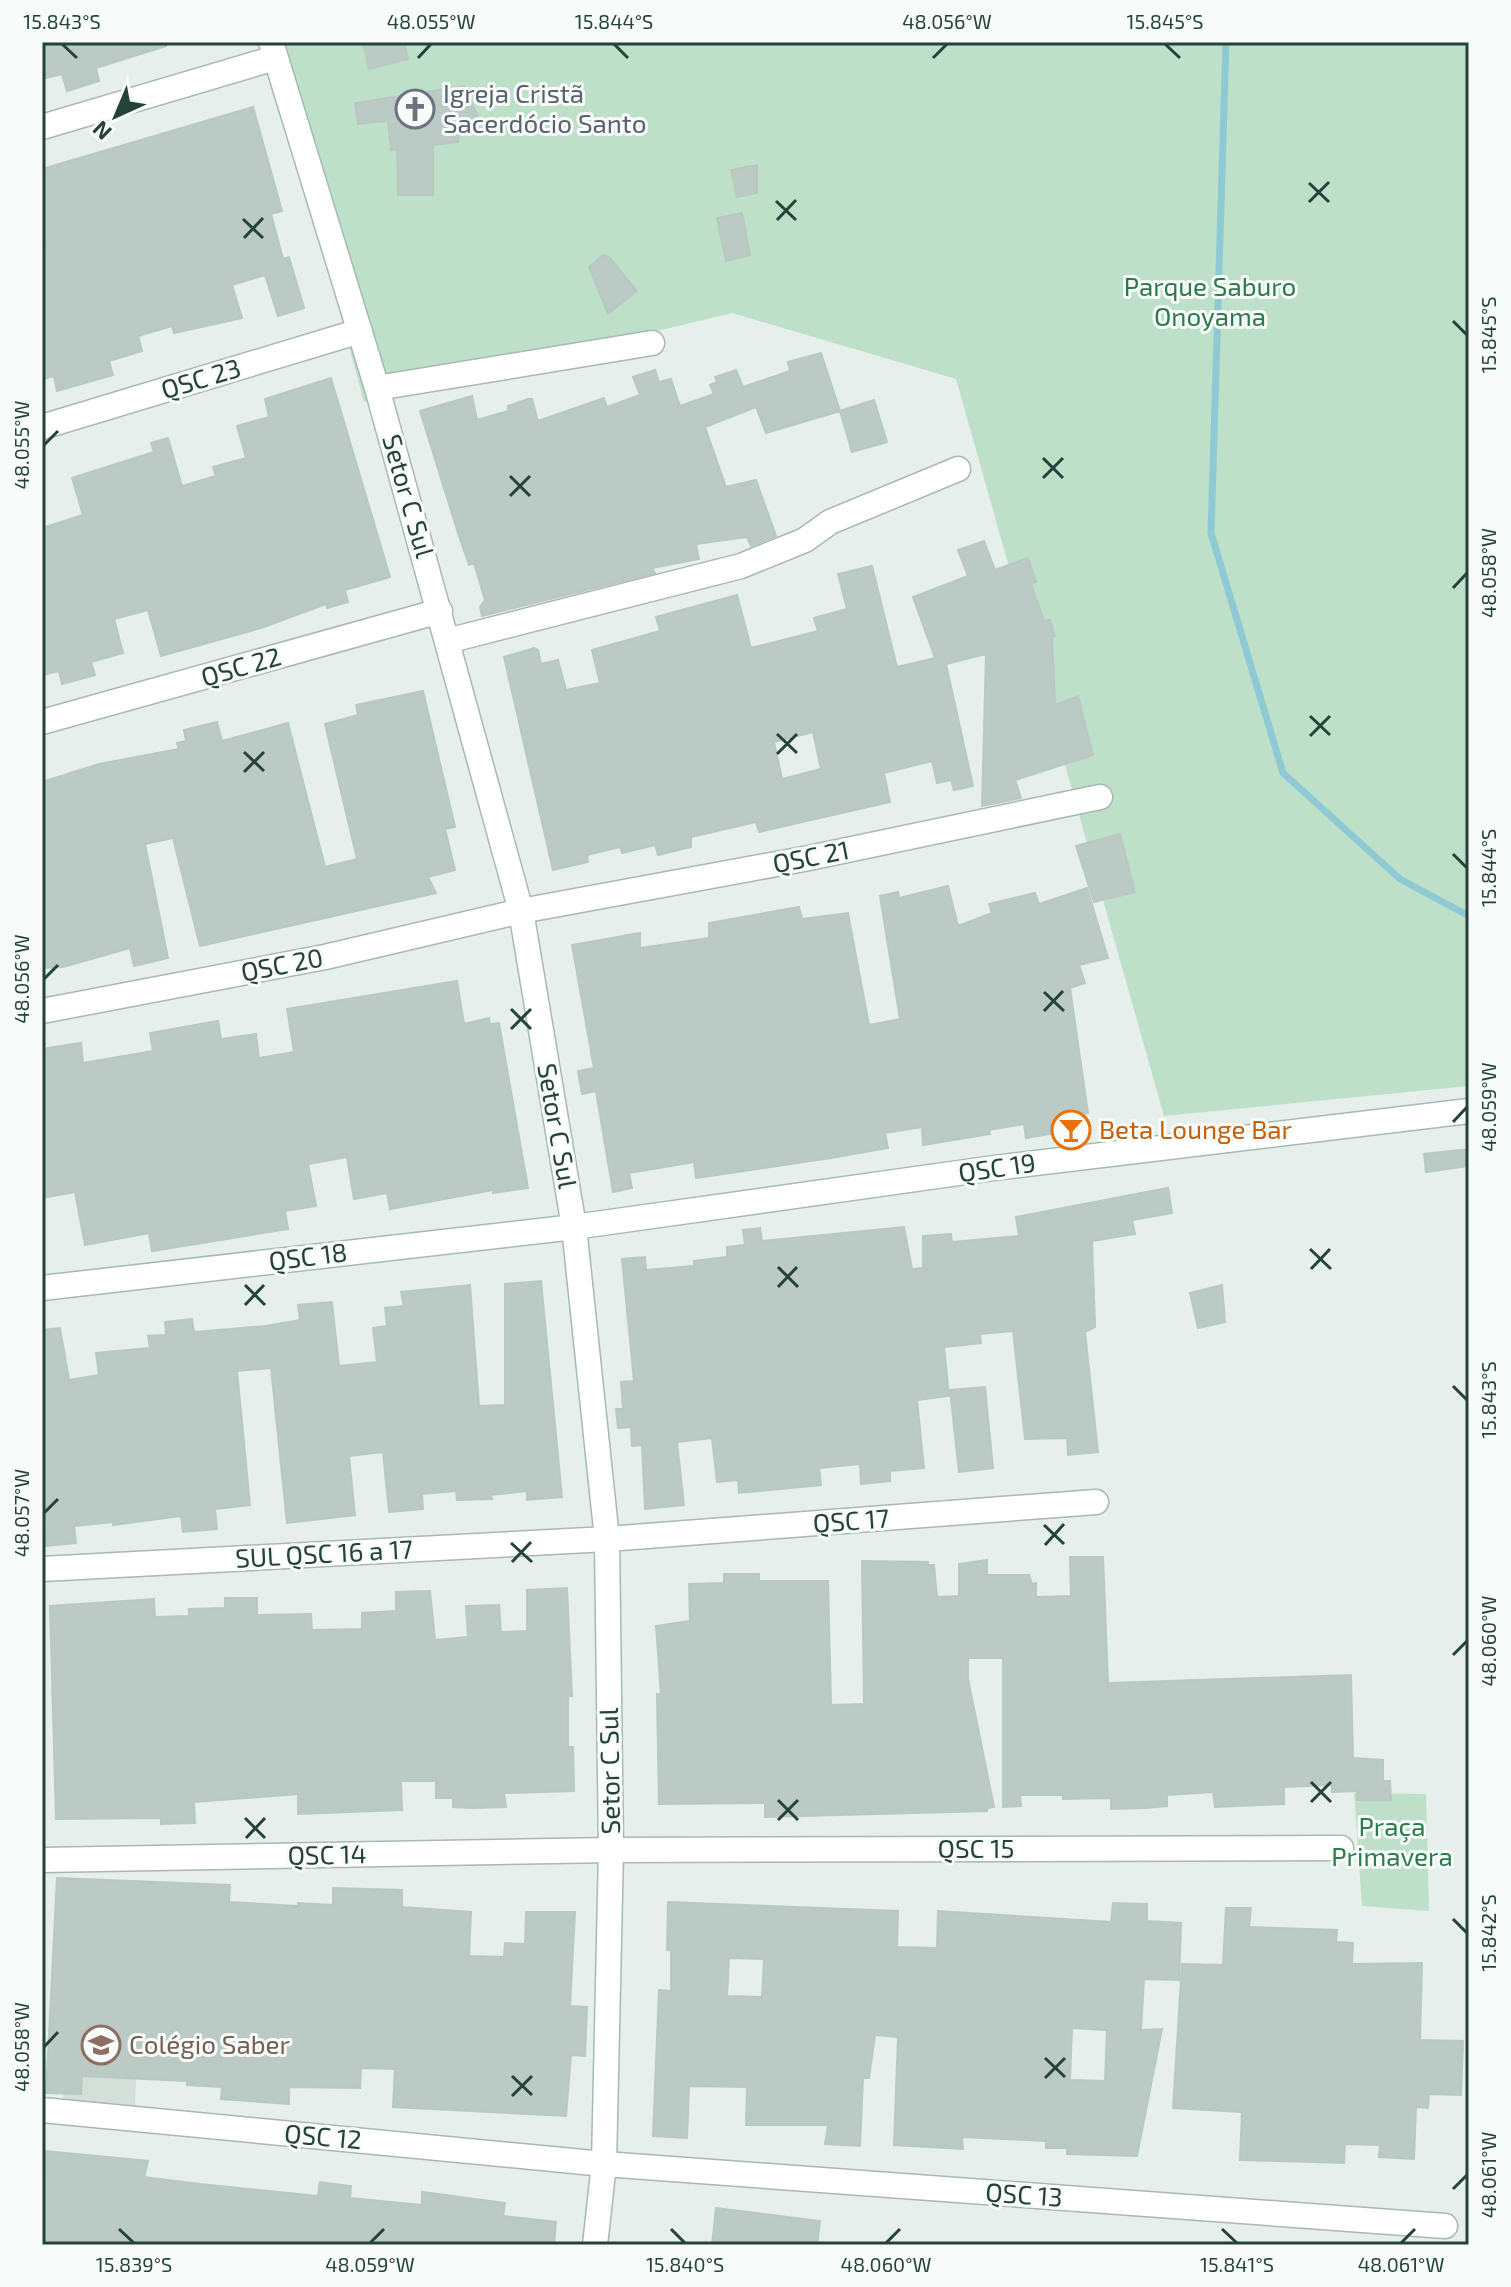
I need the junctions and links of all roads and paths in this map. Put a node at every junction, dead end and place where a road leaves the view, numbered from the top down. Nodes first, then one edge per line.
1 (273, 50) edge
2 (42, 127) edge
3 (360, 331) junction
4 (652, 343) dead end
5 (377, 388) junction
6 (42, 427) edge
7 (958, 469) dead end
8 (440, 611) junction
9 (447, 641) junction
10 (42, 722) edge
11 (1100, 797) dead end
12 (521, 911) junction
13 (42, 1011) edge
14 (1469, 1111) edge
15 (574, 1227) junction
16 (42, 1288) edge
17 (1096, 1502) dead end
18 (607, 1539) junction
19 (42, 1569) edge
20 (1341, 1848) dead end
21 (611, 1850) junction
22 (42, 1860) edge
23 (42, 2110) edge
24 (604, 2164) junction
25 (1445, 2226) dead end
26 (595, 2245) edge

1 - 2 street
1 - 3 street, Setor C Sul
3 - 5 street, Setor C Sul
3 - 6 street, QSC 23
4 - 5 street
5 - 8 street, Setor C Sul
7 - 9 street
8 - 9 street, Setor C Sul
8 - 10 street, QSC 22
9 - 12 street, Setor C Sul
11 - 12 street, QSC 21
12 - 13 street, QSC 20
12 - 15 street, Setor C Sul
14 - 15 street, QSC 19
15 - 16 street, QSC 18
15 - 18 street, Setor C Sul
17 - 18 street, QSC 17
18 - 19 street, SUL QSC 16 a 17
18 - 21 street, Setor C Sul
20 - 21 street, QSC 15
21 - 22 street, QSC 14
21 - 24 street, Setor C Sul
23 - 24 street, QSC 12
24 - 25 street, QSC 13
24 - 26 street, Setor C Sul

